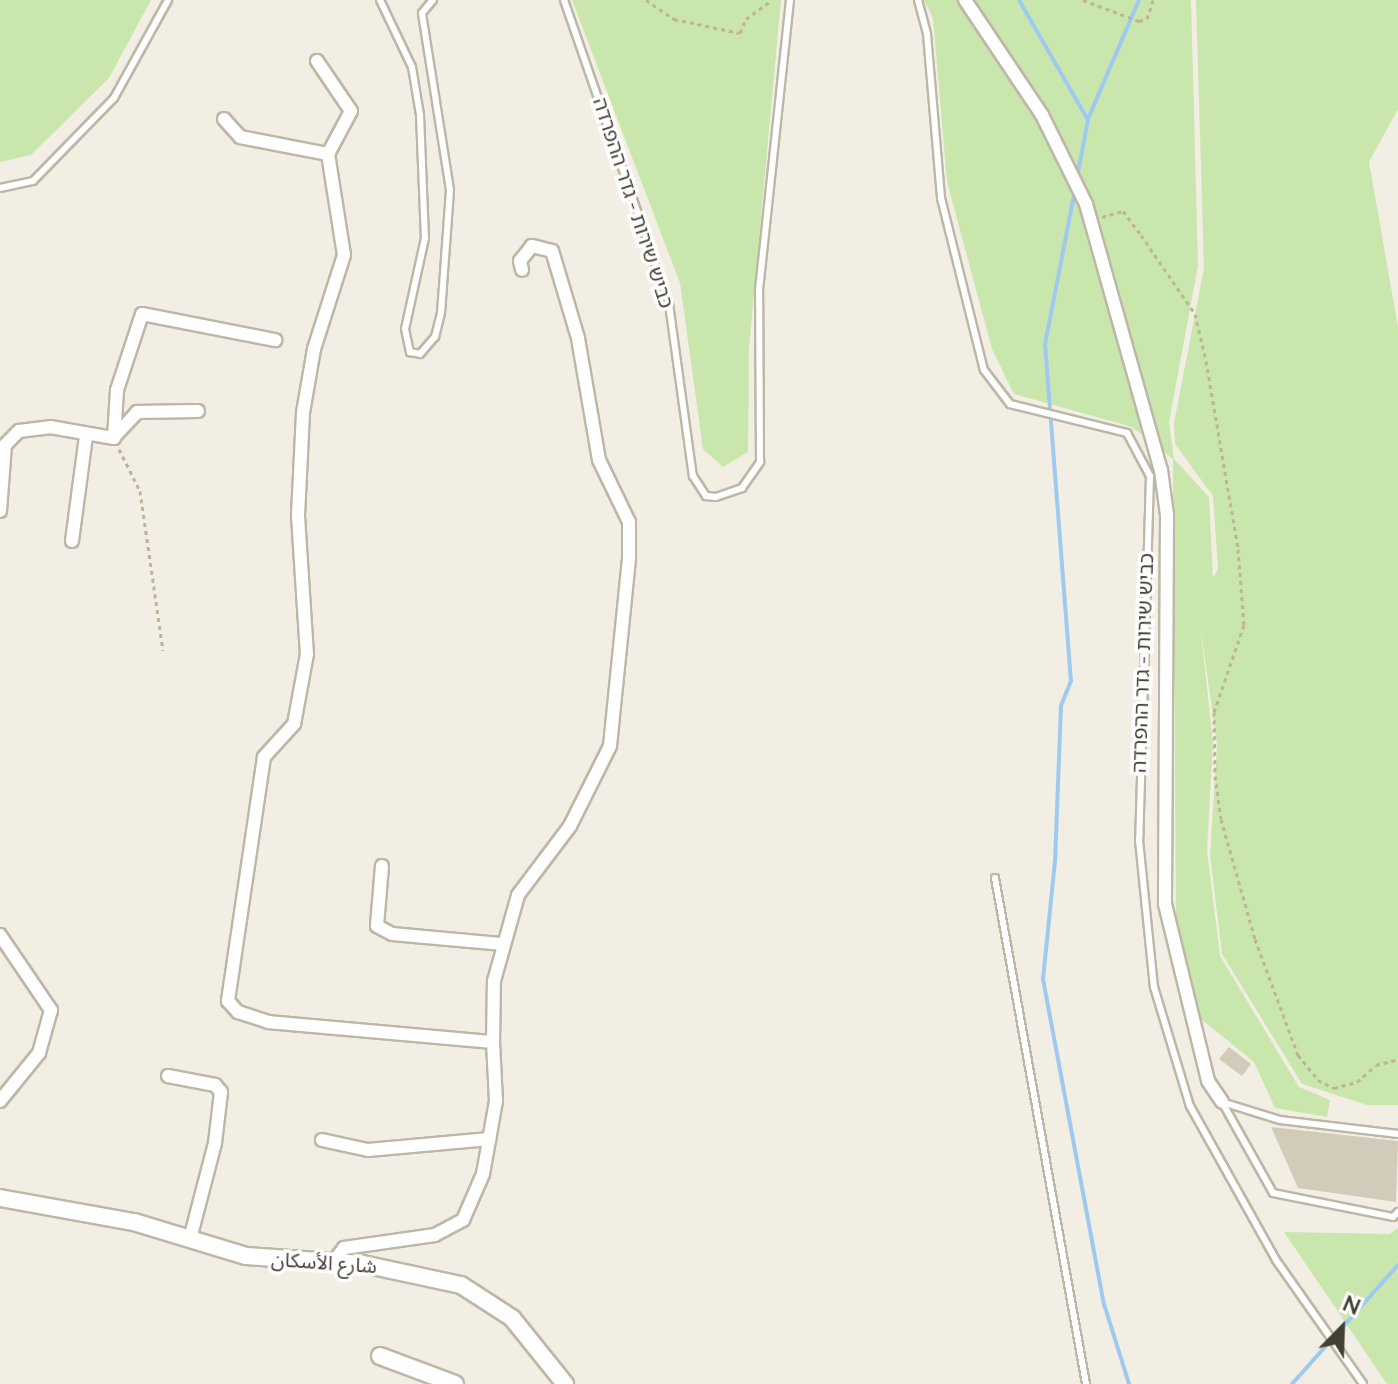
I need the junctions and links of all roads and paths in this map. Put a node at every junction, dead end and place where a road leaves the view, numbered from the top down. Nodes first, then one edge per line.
1 (168, 0) edge
2 (380, 0) edge
3 (433, 0) edge
4 (564, 0) edge
5 (646, 0) edge
6 (772, 0) edge
7 (790, 0) edge
8 (918, 0) edge
9 (965, 0) edge
10 (1083, 0) edge
11 (1153, 0) edge
12 (317, 61) dead end
13 (224, 119) dead end
14 (328, 154) junction
15 (0, 188) edge
16 (1090, 221) junction
17 (522, 270) dead end
18 (275, 340) dead end
19 (198, 411) dead end
20 (86, 436) junction
21 (114, 438) junction
22 (0, 511) edge
23 (72, 541) dead end
24 (163, 650) dead end
25 (382, 866) dead end
26 (995, 878) dead end
27 (0, 935) edge
28 (501, 944) junction
29 (493, 1042) junction
30 (1398, 1059) edge
31 (168, 1076) dead end
32 (0, 1101) edge
33 (1222, 1102) junction
34 (1398, 1134) edge
35 (490, 1139) junction
36 (322, 1140) dead end
37 (0, 1198) edge
38 (1398, 1212) edge
39 (190, 1239) junction
40 (332, 1264) junction
41 (380, 1356) dead end
42 (455, 1384) edge
43 (565, 1384) edge
44 (1086, 1384) edge
45 (1363, 1384) edge

1 - 15 lane
2 - 3 lane
4 - 7 lane, כביש שירות - גדר ההפרדה
5 - 6 path
8 - 45 lane, כביש שירות - גדר ההפרדה
9 - 16 street
10 - 11 path
12 - 14 street
13 - 14 street
14 - 29 street
16 - 30 path
16 - 33 street
17 - 28 street
18 - 21 street
19 - 21 street
20 - 21 street
20 - 22 street
20 - 23 street
21 - 24 path
25 - 28 street
26 - 44 lane
27 - 32 street
28 - 29 street
29 - 35 street
31 - 39 street
33 - 34 lane
33 - 38 lane
35 - 36 street
35 - 40 street
37 - 39 street, شارع الأسكان
39 - 40 street, شارع الأسكان
40 - 43 street, شارع الأسكان
41 - 42 street

